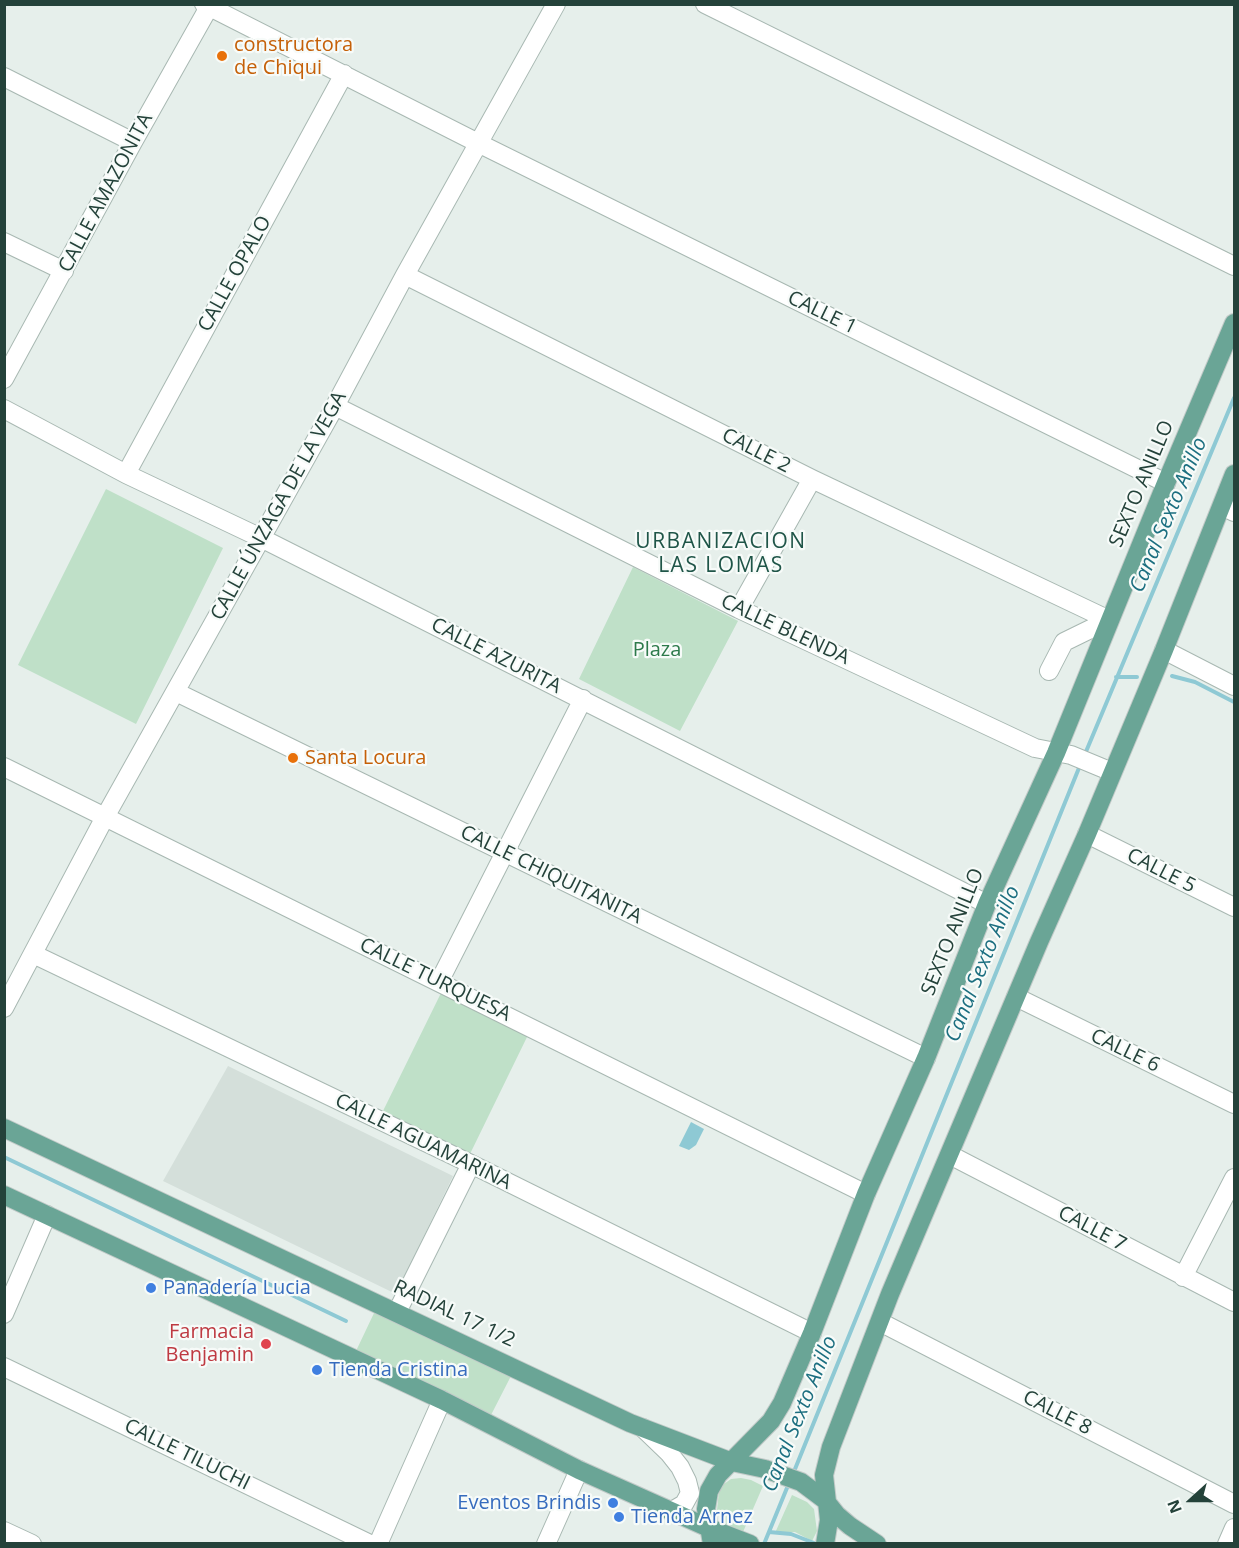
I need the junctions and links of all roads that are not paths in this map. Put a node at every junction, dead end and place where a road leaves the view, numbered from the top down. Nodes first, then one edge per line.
1 (556, 4) edge
2 (705, 4) edge
3 (207, 6) edge
4 (344, 74) junction
5 (4, 77) edge
6 (133, 142) junction
7 (478, 143) junction
8 (4, 242) edge
9 (1234, 267) edge
10 (64, 271) junction
11 (405, 275) junction
12 (1234, 323) edge
13 (4, 379) edge
14 (335, 406) junction
15 (4, 409) edge
16 (126, 474) junction
17 (1234, 474) edge
18 (812, 479) junction
19 (1166, 483) junction
20 (1228, 509) edge
21 (261, 538) junction
22 (739, 609) junction
23 (1109, 620) junction
24 (1164, 650) junction
25 (1049, 671) dead end
26 (1234, 686) edge
27 (176, 692) junction
28 (583, 699) junction
29 (1063, 754) junction
30 (4, 767) edge
31 (1105, 769) junction
32 (105, 817) junction
33 (1087, 834) junction
34 (504, 852) junction
35 (987, 904) junction
36 (1234, 908) edge
37 (33, 954) junction
38 (439, 982) junction
39 (1016, 998) junction
40 (4, 1008) edge
41 (926, 1058) junction
42 (1234, 1104) edge
43 (4, 1128) edge
44 (950, 1155) junction
45 (471, 1164) junction
46 (1234, 1178) edge
47 (866, 1194) junction
48 (4, 1195) edge
49 (47, 1215) junction
50 (1183, 1277) junction
51 (1234, 1302) edge
52 (397, 1312) junction
53 (4, 1314) edge
54 (880, 1322) junction
55 (812, 1333) junction
56 (4, 1367) edge
57 (442, 1400) junction
58 (643, 1428) junction
59 (732, 1462) junction
60 (579, 1470) junction
61 (825, 1500) junction
62 (1234, 1504) edge
63 (672, 1511) junction
64 (1234, 1528) edge
65 (4, 1531) edge
66 (710, 1536) edge
67 (744, 1541) edge
68 (32, 1544) edge
69 (370, 1544) edge
70 (378, 1544) edge
71 (546, 1544) edge
72 (825, 1544) edge
73 (878, 1544) edge
74 (1227, 1544) edge

1 - 7 street, CALLE ÚNZAGA DE LA VEGA
2 - 9 street
3 - 4 street, CALLE 1
3 - 6 street, CALLE AMAZONITA
4 - 7 street, CALLE 1
4 - 16 street, CALLE OPALO
5 - 6 street
6 - 10 street, CALLE AMAZONITA
7 - 11 street, CALLE ÚNZAGA DE LA VEGA
7 - 19 street, CALLE 1
8 - 10 street
10 - 13 street, CALLE AMAZONITA
11 - 14 street, CALLE ÚNZAGA DE LA VEGA
11 - 18 street, CALLE 2
12 - 19 main road, SEXTO ANILLO
14 - 21 street, CALLE ÚNZAGA DE LA VEGA
14 - 22 street, CALLE BLENDA
15 - 16 street, CALLE AZURITA
16 - 21 street, CALLE AZURITA
17 - 20 main road
18 - 22 street
18 - 23 street, CALLE 2
19 - 23 main road, SEXTO ANILLO
20 - 24 main road
21 - 27 street, CALLE ÚNZAGA DE LA VEGA
21 - 28 street, CALLE AZURITA
22 - 29 street, CALLE BLENDA
23 - 25 street
23 - 29 main road, SEXTO ANILLO
24 - 26 street
24 - 31 main road
27 - 32 street, CALLE ÚNZAGA DE LA VEGA
27 - 34 street, CALLE CHIQUITANITA
28 - 34 street
28 - 35 street, CALLE AZURITA
29 - 31 street, CALLE BLENDA
29 - 35 main road, SEXTO ANILLO
30 - 32 street, CALLE TURQUESA
31 - 33 main road
32 - 37 street, CALLE ÚNZAGA DE LA VEGA
32 - 38 street, CALLE TURQUESA
33 - 36 street, CALLE 5
33 - 39 main road
34 - 38 street
34 - 41 street, CALLE CHIQUITANITA
35 - 41 main road, SEXTO ANILLO
37 - 40 street, CALLE ÚNZAGA DE LA VEGA
37 - 45 street, CALLE AGUAMARINA
38 - 47 street, CALLE TURQUESA
39 - 42 street, CALLE 6
39 - 44 main road
41 - 47 main road, SEXTO ANILLO
43 - 52 main road, RADIAL 17 1/2
44 - 50 street, CALLE 7
44 - 54 main road
45 - 52 street
45 - 55 street, CALLE AGUAMARINA
46 - 50 street
47 - 55 main road, SEXTO ANILLO
48 - 49 main road
49 - 53 street
49 - 57 main road
50 - 51 street, CALLE 7
52 - 58 main road, RADIAL 17 1/2
54 - 61 main road
54 - 62 street, CALLE 8
55 - 59 main road, SEXTO ANILLO
56 - 69 street, CALLE TILUCHI
57 - 60 main road
57 - 70 street
58 - 59 main road, RADIAL 17 1/2
58 - 63 street
59 - 61 main road, RADIAL 17 1/2
59 - 66 main road, SEXTO ANILLO
60 - 63 main road
60 - 71 street
61 - 72 main road
61 - 73 main road, RADIAL 17 1/2
63 - 66 main road
64 - 74 street
65 - 68 street
66 - 67 main road

